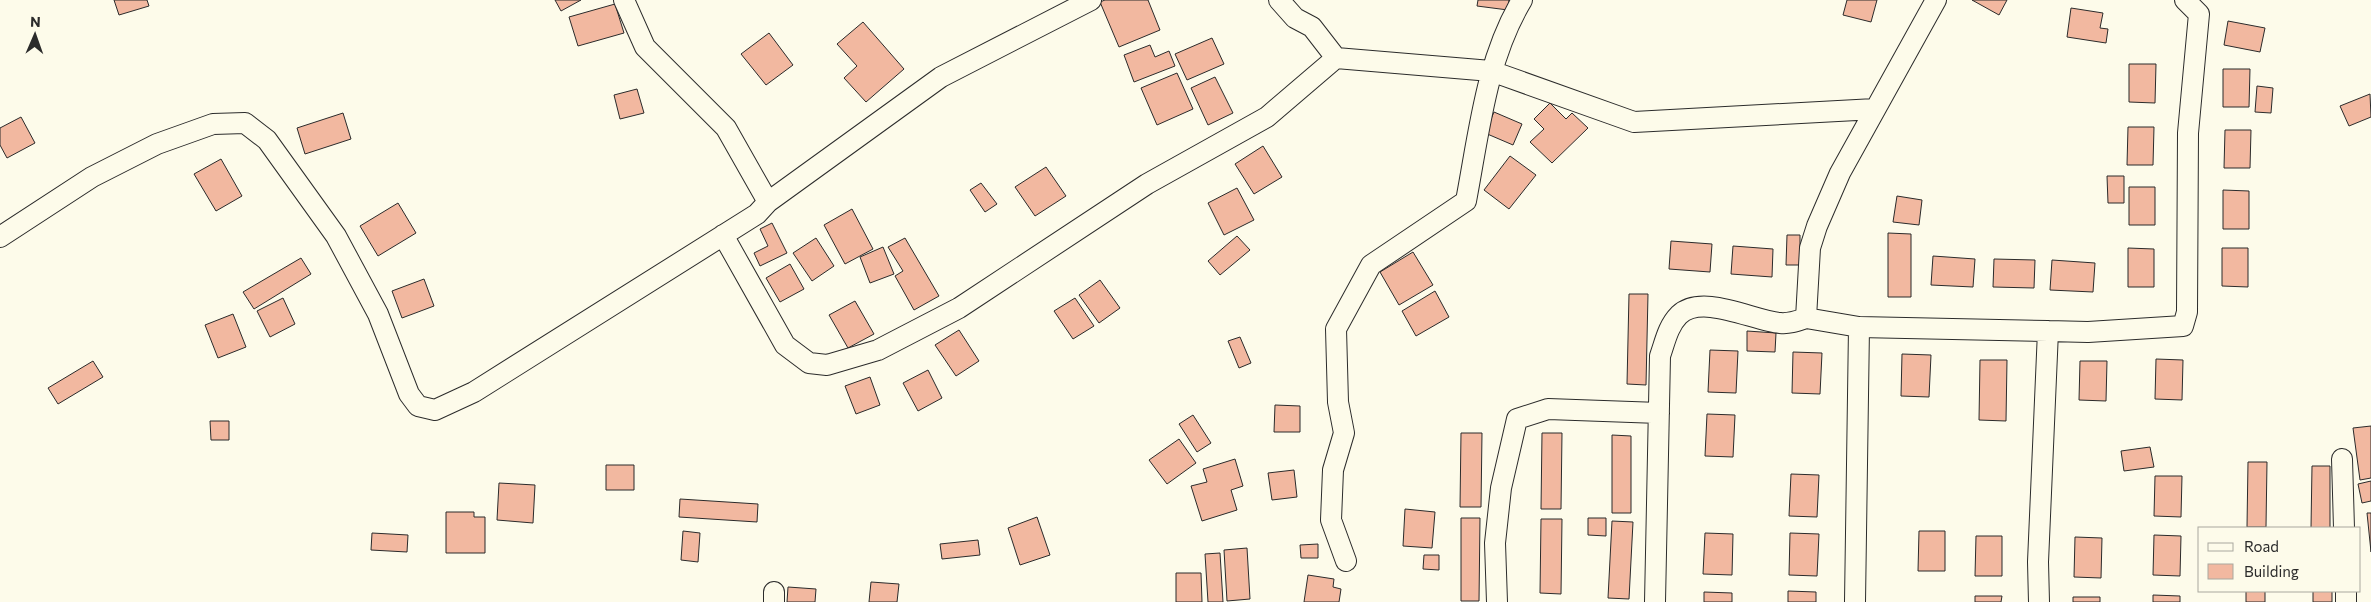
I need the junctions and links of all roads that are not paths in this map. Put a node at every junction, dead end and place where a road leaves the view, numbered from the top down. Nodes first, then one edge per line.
1 (624, 0) edge
2 (1091, 0) edge
3 (1280, 0) edge
4 (1522, 0) edge
5 (1936, 0) edge
6 (2184, 0) edge
7 (1336, 58) junction
8 (1492, 71) junction
9 (1875, 109) junction
10 (768, 202) junction
11 (723, 236) junction
12 (0, 237) edge
13 (1806, 318) junction
14 (1859, 327) junction
15 (2048, 331) junction
16 (1659, 413) junction
17 (2342, 459) dead end
18 (2344, 527) edge
19 (1346, 561) dead end
20 (1497, 602) edge
21 (1656, 602) edge
22 (1855, 602) edge
23 (2039, 602) edge

1 - 10 street
2 - 10 street
3 - 7 street
4 - 8 street
5 - 9 street
6 - 15 street
7 - 8 street
7 - 11 street
8 - 9 street
8 - 19 street
9 - 13 street
10 - 11 street
11 - 12 street
13 - 14 street
13 - 16 street
14 - 15 street
14 - 22 street
15 - 23 street
16 - 20 street
16 - 21 street
17 - 18 street

